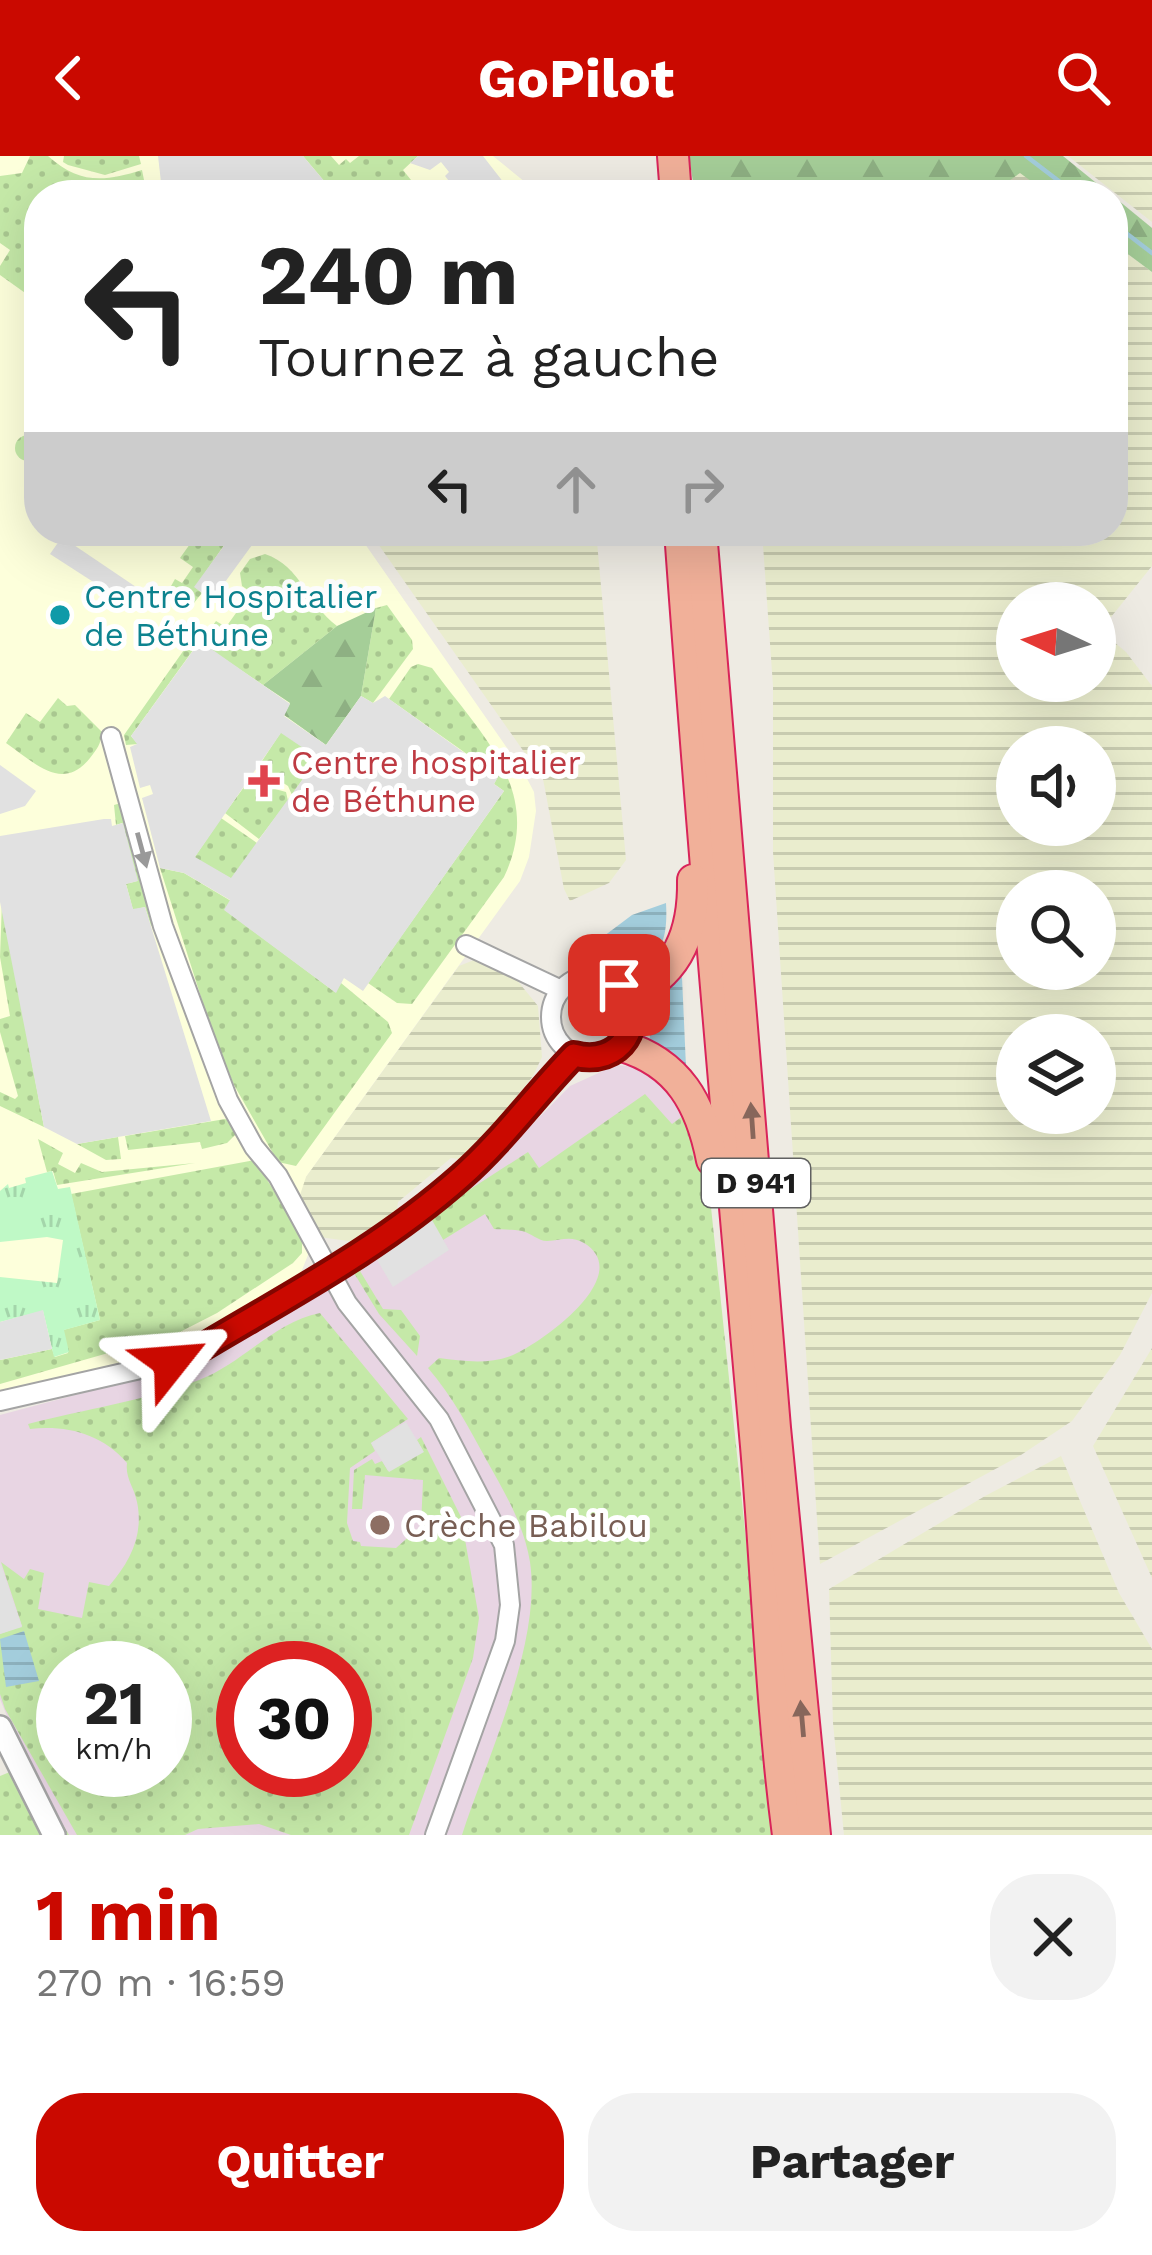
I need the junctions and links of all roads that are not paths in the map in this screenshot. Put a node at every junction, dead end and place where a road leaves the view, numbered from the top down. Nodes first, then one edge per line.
1 (681, 546) edge
2 (702, 546) edge
3 (111, 737) dead end
4 (696, 760) junction
5 (466, 945) dead end
6 (528, 976) junction
7 (561, 990) junction
8 (627, 995) junction
9 (552, 1008) junction
10 (556, 1037) junction
11 (622, 1046) junction
12 (574, 1055) junction
13 (540, 1089) junction
14 (332, 1273) junction
15 (744, 1335) junction
16 (0, 1401) edge
17 (0, 1727) edge
18 (54, 1835) edge
19 (435, 1835) edge
20 (788, 1835) edge
21 (814, 1835) edge

1 - 4 highway, D 941
21 -> 2 highway, D 941
3 -> 14 street
4 - 8 highway
4 - 15 highway, D 941
5 - 6 street
6 - 7 street
6 - 9 street
7 - 8 street
7 - 9 street
8 - 11 street
9 - 10 street
10 - 12 street
10 - 13 street
11 - 12 street
11 - 15 highway
12 - 13 street
13 - 14 street
14 - 16 street
14 - 19 street
15 - 20 highway, D 941
17 - 18 street

